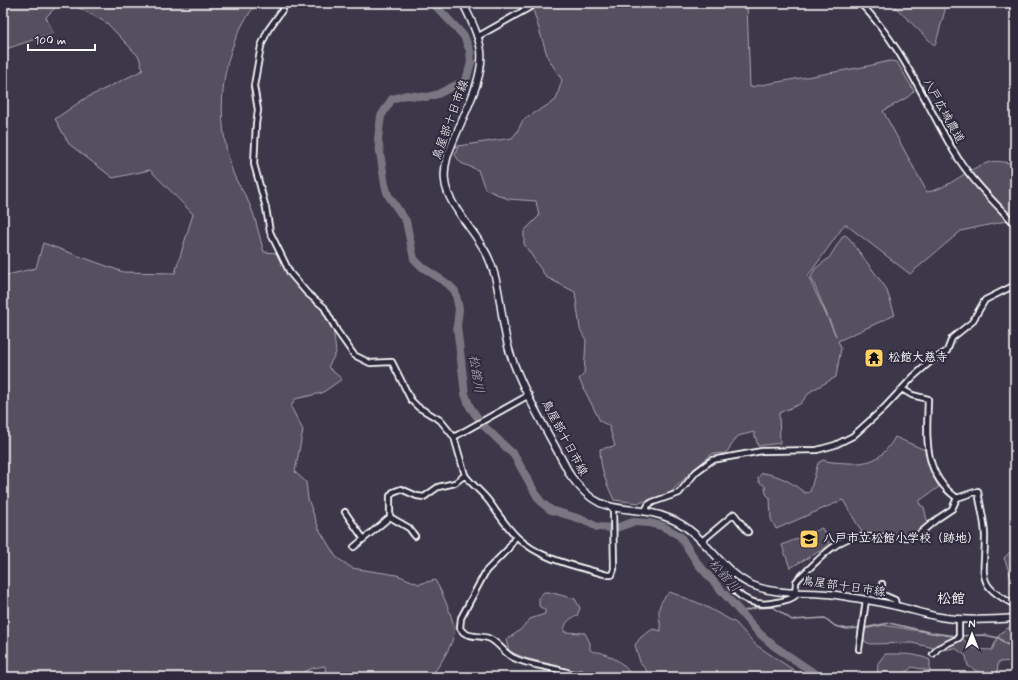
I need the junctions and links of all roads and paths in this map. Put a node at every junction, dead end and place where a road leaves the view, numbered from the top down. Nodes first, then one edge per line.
1 (283, 3) edge
2 (463, 3) edge
3 (860, 3) edge
4 (532, 6) dead end
5 (477, 37) junction
6 (1015, 224) edge
7 (1015, 285) edge
8 (902, 389) junction
9 (529, 395) junction
10 (454, 437) junction
11 (465, 475) junction
12 (957, 498) junction
13 (613, 508) junction
14 (645, 511) junction
15 (345, 512) dead end
16 (390, 517) junction
17 (748, 532) dead end
18 (415, 536) dead end
19 (516, 536) junction
20 (363, 538) junction
21 (702, 541) junction
22 (354, 547) dead end
23 (718, 557) junction
24 (882, 584) dead end
25 (795, 592) junction
26 (866, 600) junction
27 (896, 606) junction
28 (1015, 606) edge
29 (1015, 618) edge
30 (959, 620) junction
31 (859, 649) dead end
32 (933, 654) dead end
33 (579, 677) edge

1 - 10 street
2 - 5 main road, 鳥屋部十日市線
3 - 6 street, 八戸広域農道
4 - 5 street
5 - 9 main road, 鳥屋部十日市線
7 - 8 street
8 - 12 street
8 - 14 street
9 - 10 street
9 - 13 main road, 鳥屋部十日市線
10 - 11 street
11 - 16 street
11 - 19 street
12 - 25 street
12 - 28 street
13 - 14 main road, 鳥屋部十日市線
13 - 19 street
14 - 21 main road, 鳥屋部十日市線
15 - 20 street
16 - 18 street
16 - 20 street
17 - 21 street
19 - 33 street
20 - 22 street
21 - 23 main road, 鳥屋部十日市線
23 - 25 main road, 鳥屋部十日市線
23 - 25 street
24 - 27 street
25 - 26 main road, 鳥屋部十日市線
26 - 27 main road, 鳥屋部十日市線
26 - 31 street
27 - 30 main road, 鳥屋部十日市線
29 - 30 main road, 鳥屋部十日市線
30 - 32 street

